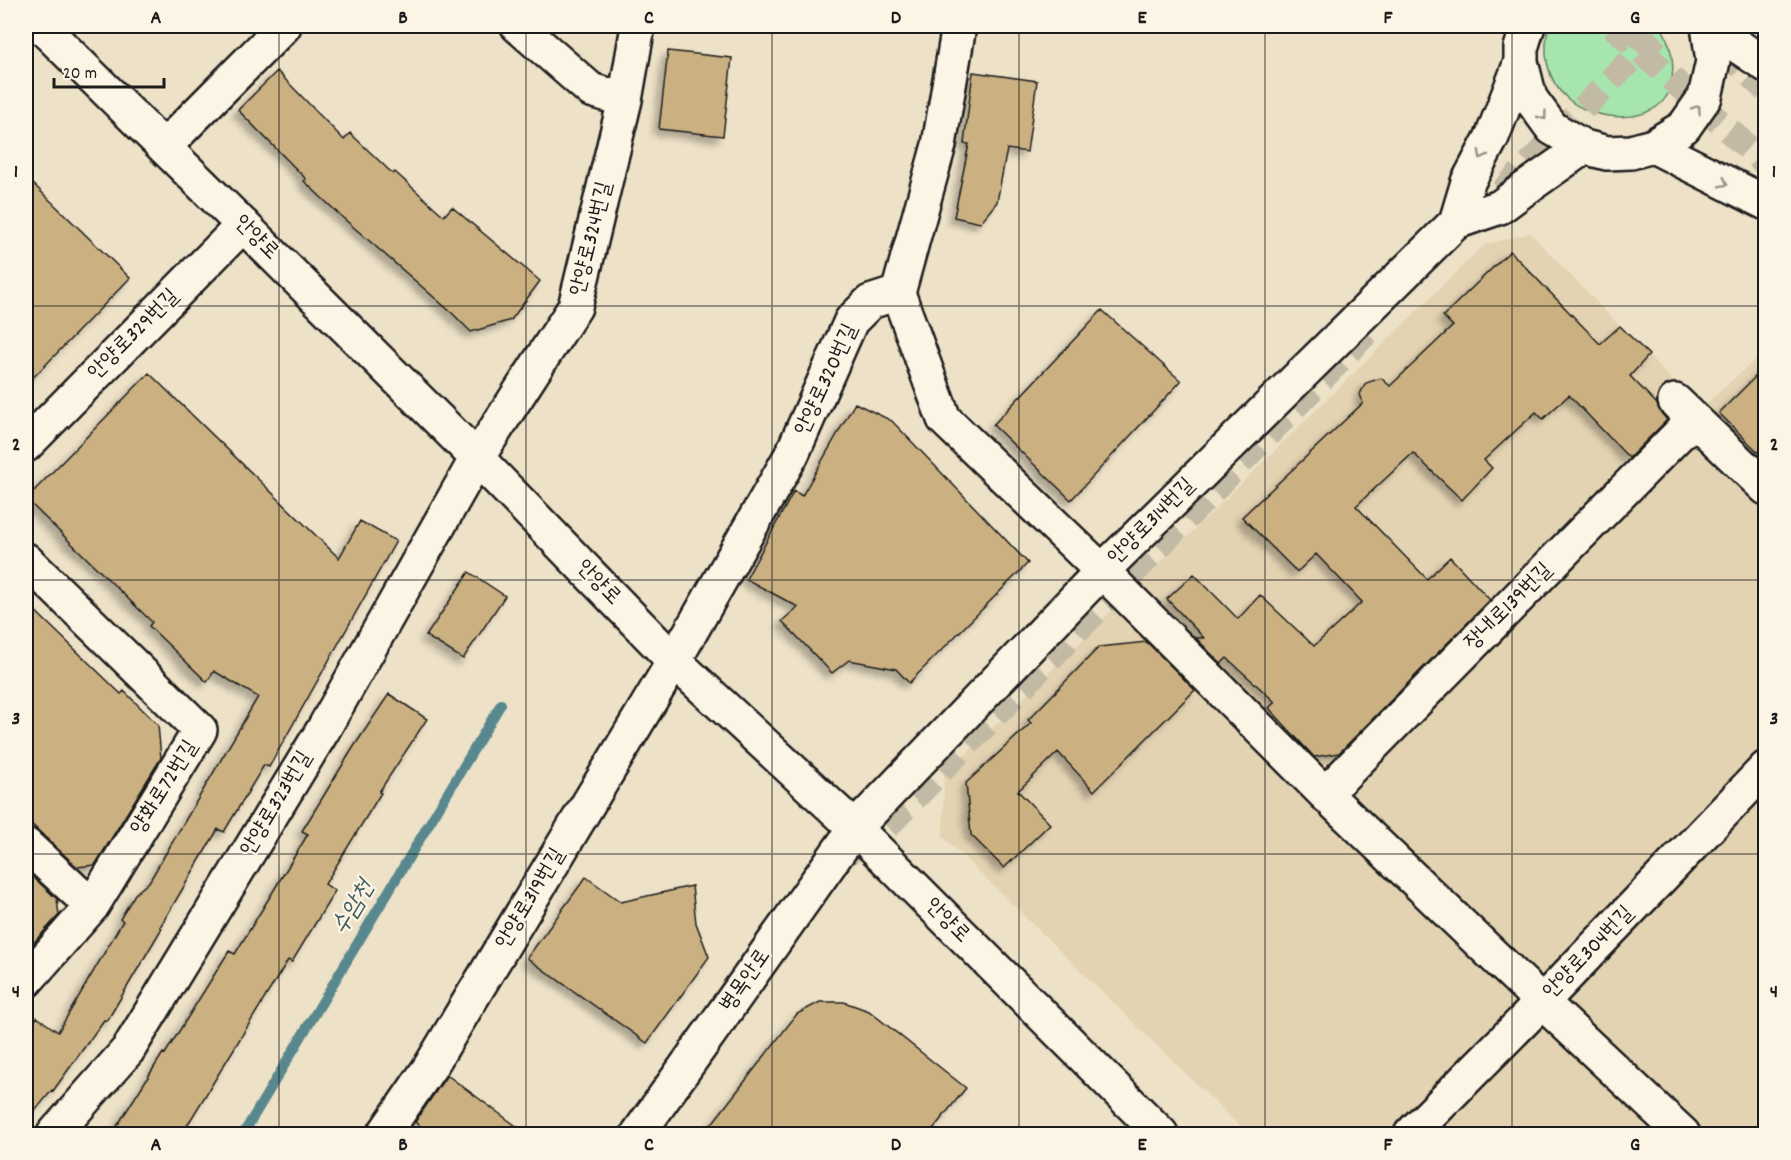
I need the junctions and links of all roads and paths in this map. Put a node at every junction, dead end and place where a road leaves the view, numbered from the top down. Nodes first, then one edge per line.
1 (41, 26) edge
2 (284, 26) edge
3 (518, 26) edge
4 (638, 26) edge
5 (959, 26) edge
6 (1708, 26) edge
7 (1524, 36) edge
8 (1766, 65) edge
9 (625, 100) junction
10 (1653, 146) junction
11 (164, 147) junction
12 (1584, 147) junction
13 (1766, 203) edge
14 (1456, 222) junction
15 (243, 225) junction
16 (898, 293) junction
17 (26, 445) edge
18 (477, 458) junction
19 (1766, 488) edge
20 (26, 560) edge
21 (1102, 571) junction
22 (674, 662) junction
23 (1766, 768) edge
24 (1325, 794) junction
25 (855, 828) junction
26 (26, 845) edge
27 (92, 906) junction
28 (26, 981) edge
29 (1542, 1002) junction
30 (54, 1134) edge
31 (384, 1134) edge
32 (638, 1134) edge
33 (1161, 1134) edge
34 (1411, 1134) edge
35 (1683, 1134) edge

1 - 11 street, 안양로
2 - 11 street
3 - 9 street
4 - 9 street, 안양로324번길
5 - 16 street
6 - 8 street
10 -> 6 street
7 -> 12 street
7 -> 14 street
9 - 18 street, 안양로324번길
10 - 12 street
10 -> 13 street
11 - 15 street, 안양로
12 - 14 street
14 - 21 street, 안양로314번길
15 - 17 street, 안양로329번길
15 - 18 street, 안양로
16 - 21 street
16 - 22 street, 안양로320번길
18 - 22 street, 안양로
18 - 30 street, 안양로323번길
19 - 24 street, 장내로139번길
20 - 27 street, 양화로72번길
21 - 24 street
21 - 25 street, 안양로314번길
22 - 25 street, 안양로
22 - 31 street, 안양로319번길
23 - 29 street, 안양로304번길
24 - 29 street
25 - 32 street, 병목안로
25 - 33 street, 안양로
26 - 27 street
27 - 28 street, 양화로72번길
29 - 34 street, 안양로304번길
29 - 35 street

